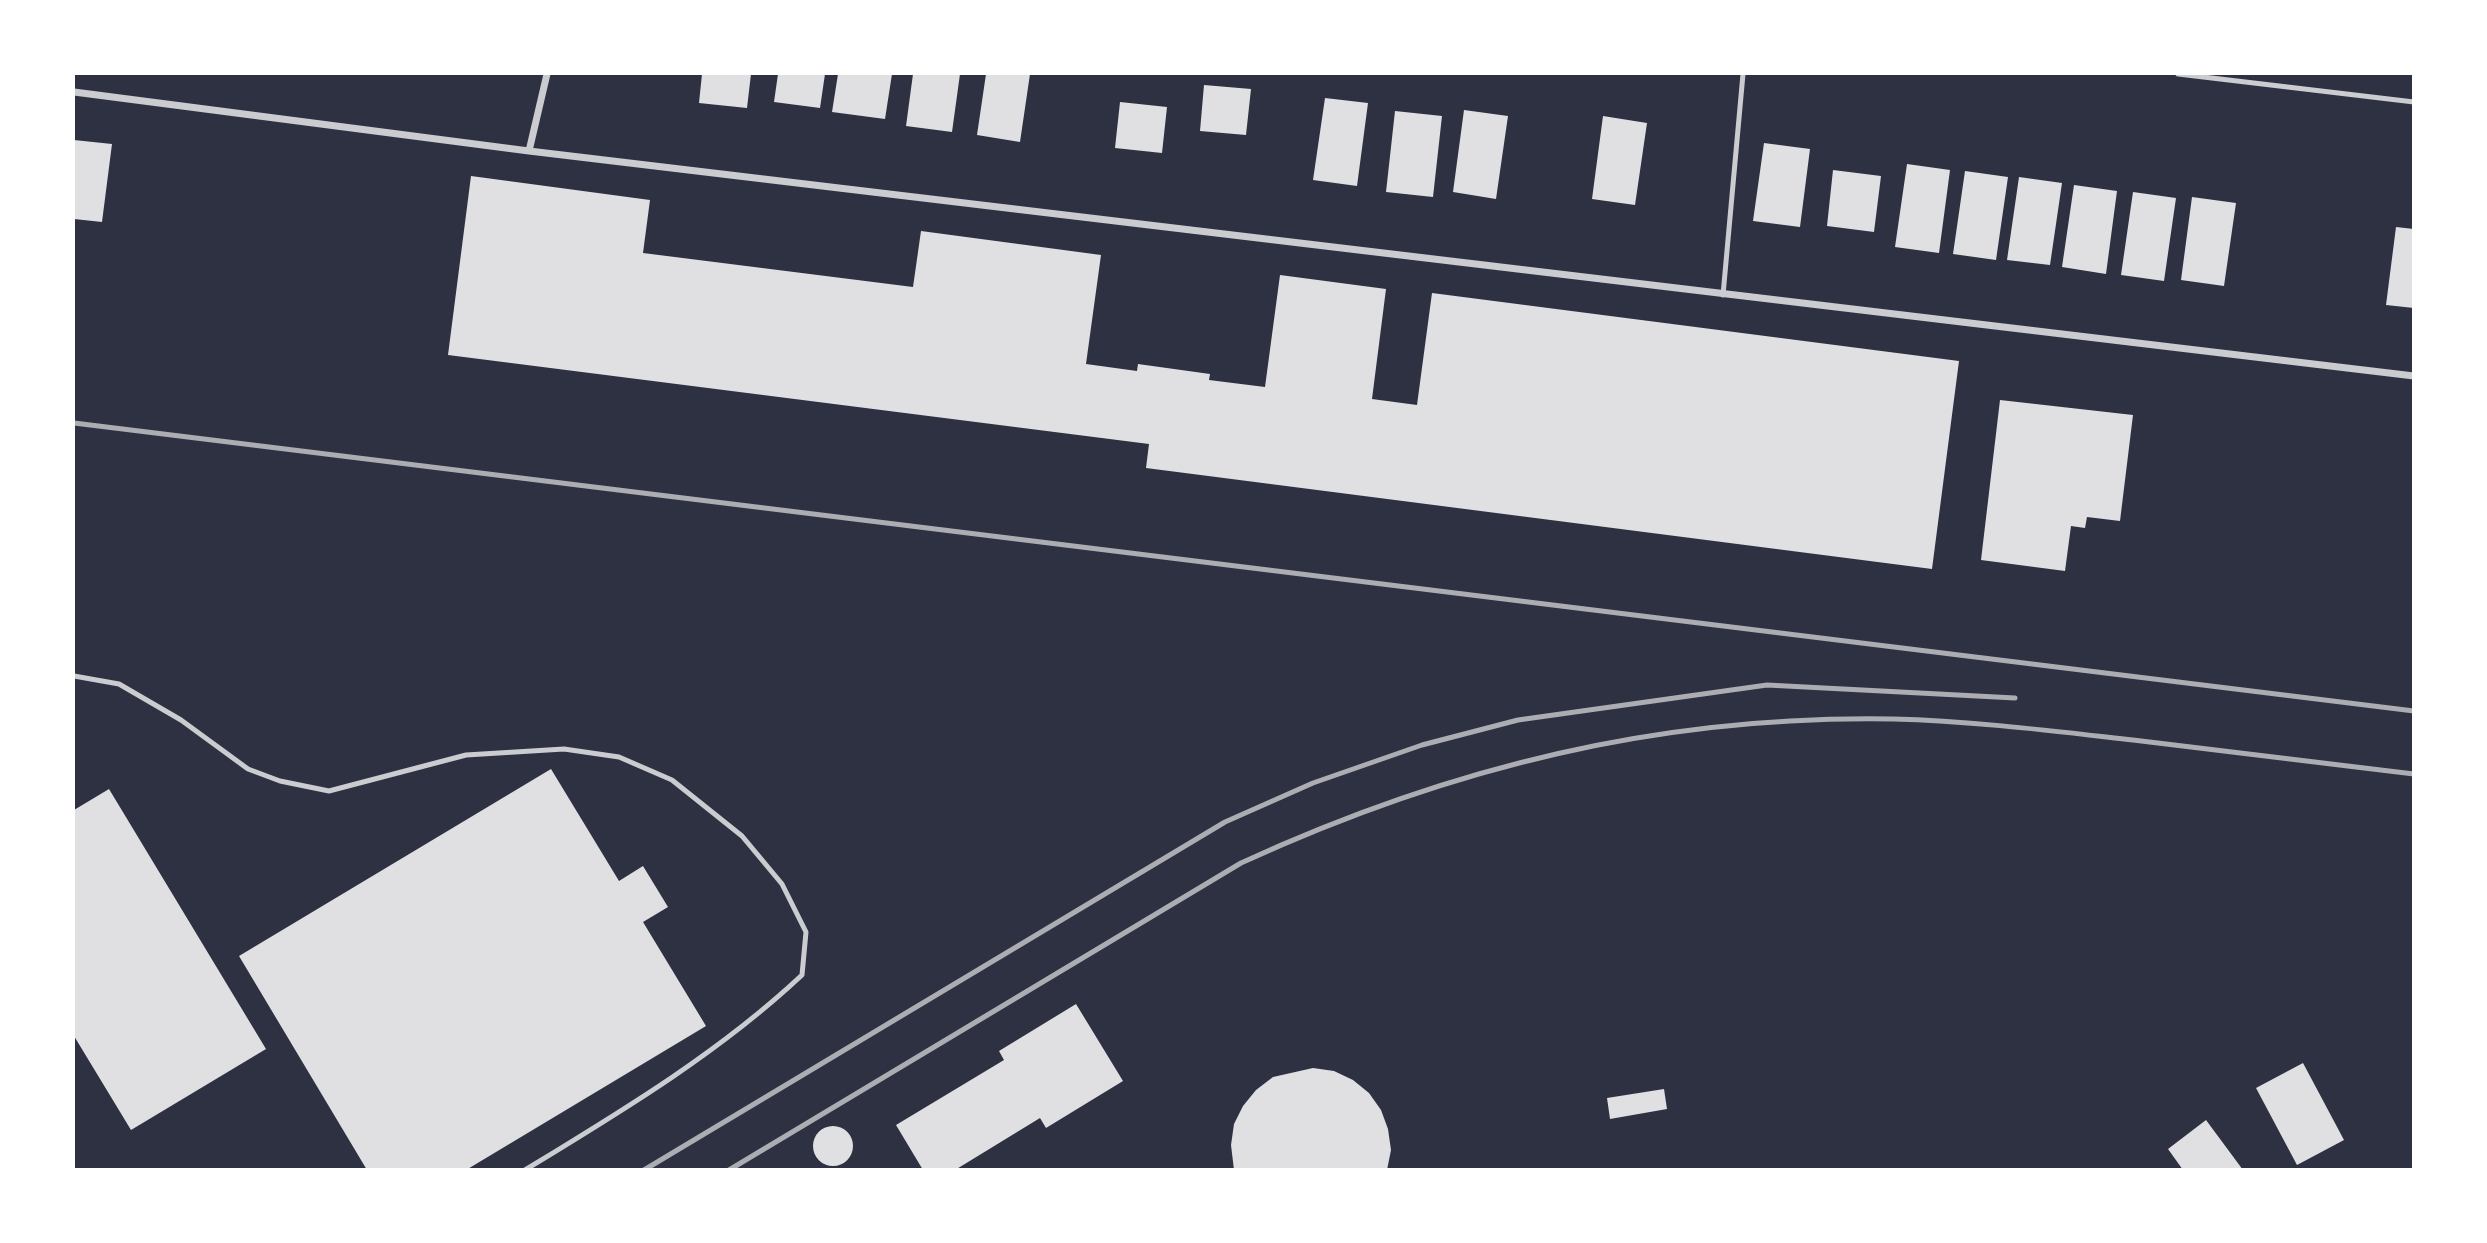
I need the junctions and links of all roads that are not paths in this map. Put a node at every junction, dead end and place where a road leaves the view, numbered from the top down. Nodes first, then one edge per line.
1 (547, 74) edge
2 (1742, 74) edge
3 (2178, 74) edge
4 (74, 92) edge
5 (2413, 102) edge
6 (529, 151) junction
7 (1723, 295) junction
8 (2413, 376) edge
9 (74, 676) edge
10 (525, 1170) edge

1 - 6 street
2 - 7 lane
3 - 5 lane
4 - 6 street
6 - 7 street
7 - 8 street
9 - 10 lane

